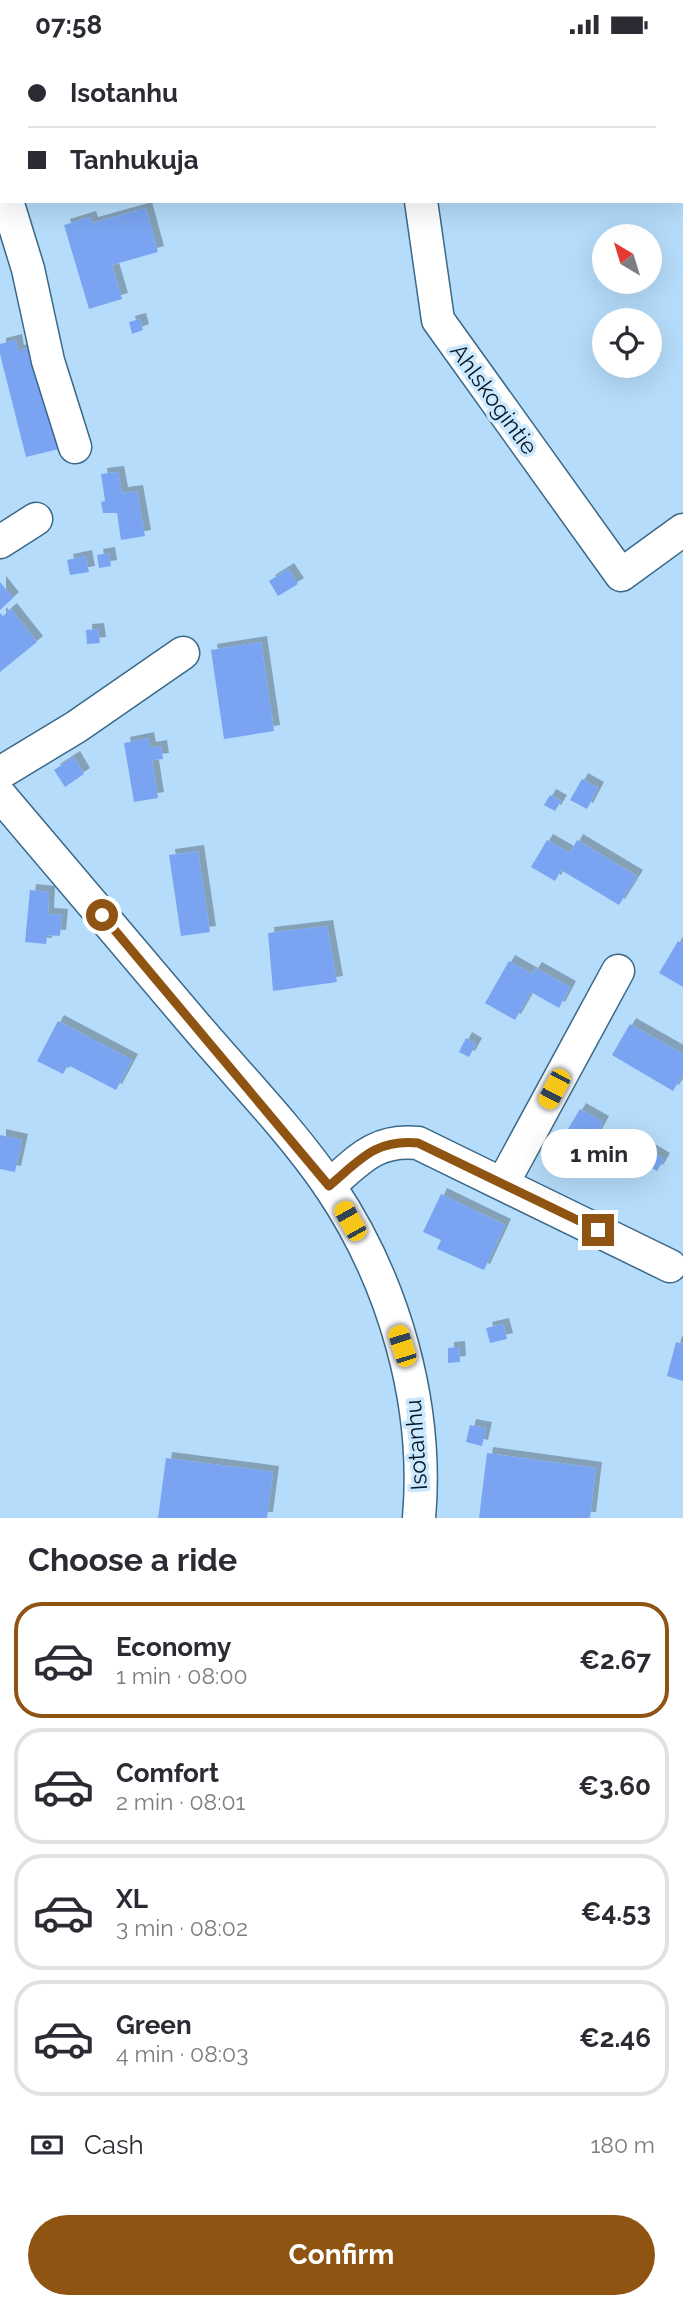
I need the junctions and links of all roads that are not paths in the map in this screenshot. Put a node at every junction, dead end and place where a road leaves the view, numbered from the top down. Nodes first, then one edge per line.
1 (8, 203) edge
2 (421, 203) edge
3 (75, 447) dead end
4 (36, 519) dead end
5 (683, 530) edge
6 (0, 542) edge
7 (183, 653) dead end
8 (0, 773) edge
9 (0, 795) edge
10 (618, 971) dead end
11 (503, 1183) junction
12 (329, 1186) junction
13 (670, 1266) dead end
14 (419, 1518) edge

1 - 3 street
2 - 5 street, Ahlskogintie
4 - 6 street
7 - 8 street
9 - 12 street, Isotanhu
10 - 11 street
11 - 12 street
11 - 13 street
12 - 14 street, Isotanhu

